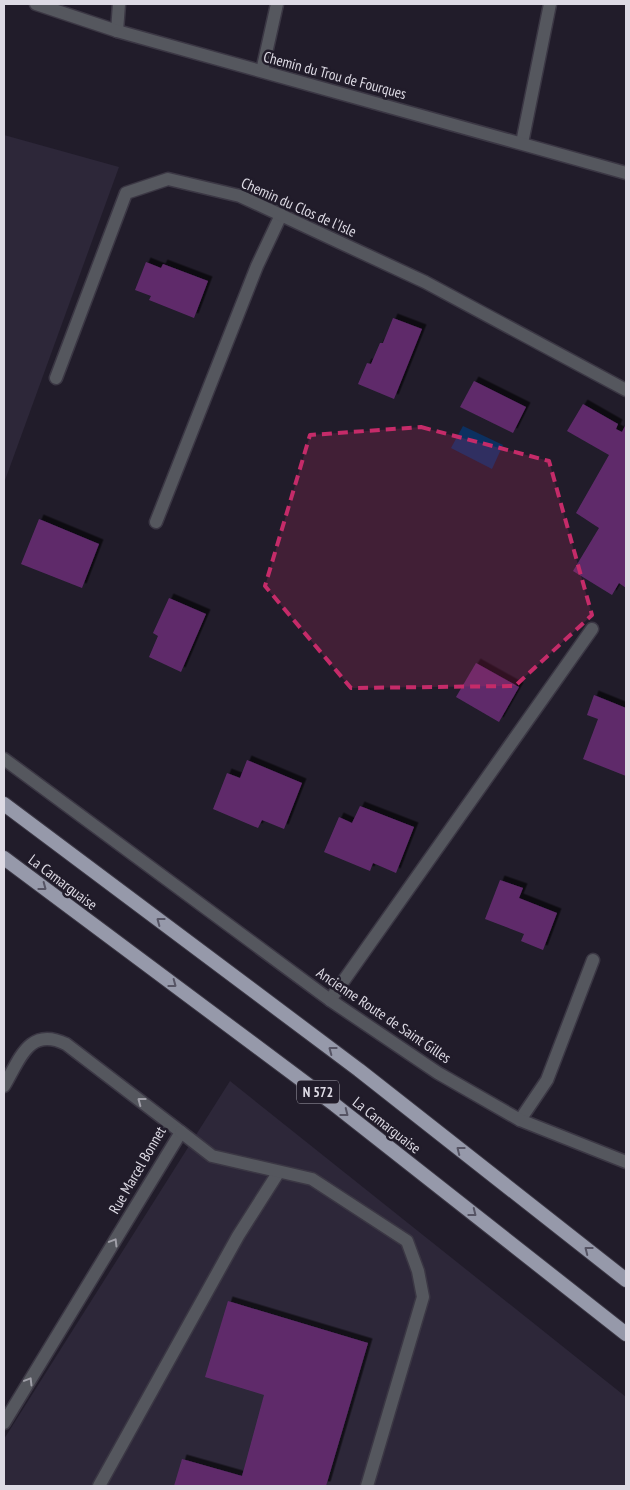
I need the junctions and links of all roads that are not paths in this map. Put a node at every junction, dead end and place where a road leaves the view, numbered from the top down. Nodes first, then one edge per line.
1 (36, 4) edge
2 (119, 4) edge
3 (276, 4) edge
4 (550, 4) edge
5 (117, 31) junction
6 (262, 71) junction
7 (522, 143) junction
8 (626, 173) edge
9 (281, 215) junction
10 (56, 378) dead end
11 (626, 390) edge
12 (156, 522) dead end
13 (592, 629) dead end
14 (4, 759) edge
15 (4, 804) edge
16 (4, 858) edge
17 (593, 960) dead end
18 (330, 1000) junction
19 (4, 1086) edge
20 (520, 1120) junction
21 (181, 1132) junction
22 (626, 1162) edge
23 (278, 1173) junction
24 (626, 1280) edge
25 (626, 1334) edge
26 (4, 1423) edge
27 (99, 1486) edge
28 (367, 1486) edge

1 - 5 street, Chemin du Trou de Fourques
2 - 5 street
3 - 6 street
4 - 7 street
5 - 6 street, Chemin du Trou de Fourques
6 - 7 street, Chemin du Trou de Fourques
7 - 8 street, Chemin du Trou de Fourques
9 - 10 street, Chemin du Clos de l'Isle
9 - 11 street, Chemin du Clos de l'Isle
9 - 12 street
13 - 18 street
14 - 18 street, Ancienne Route de Saint Gilles
24 -> 15 highway, La Camarguaise / N 572
16 -> 25 highway, La Camarguaise / N 572
17 - 20 street
18 - 20 street, Ancienne Route de Saint Gilles
21 -> 19 street, Rue Marcel Bonnet
20 - 22 street, Ancienne Route de Saint Gilles
21 - 23 street
26 -> 21 street, Rue Marcel Bonnet
23 - 27 street
23 - 28 street

